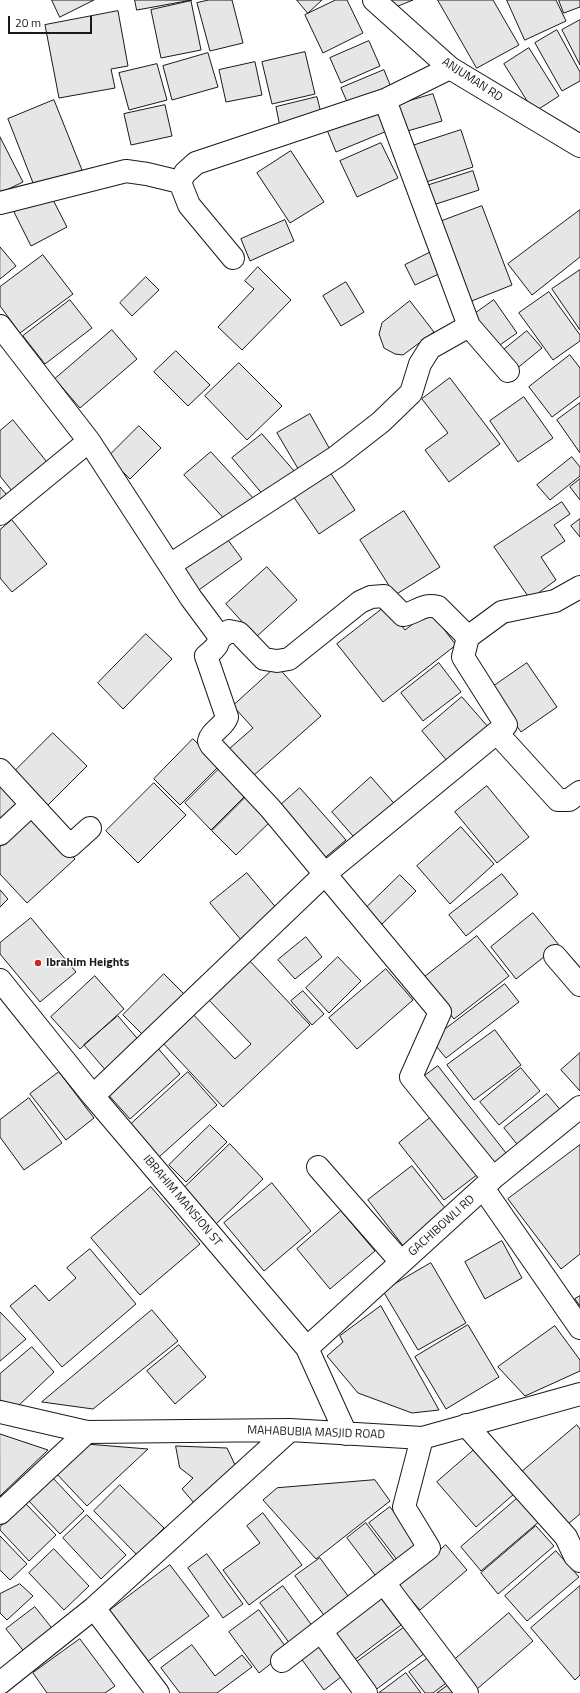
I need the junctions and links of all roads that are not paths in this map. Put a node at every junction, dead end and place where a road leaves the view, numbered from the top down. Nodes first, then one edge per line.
1 (374, 0) edge
2 (450, 68) junction
3 (385, 100) junction
4 (580, 146) edge
5 (180, 182) junction
6 (0, 203) edge
7 (233, 258) dead end
8 (0, 326) edge
9 (469, 326) junction
10 (508, 371) dead end
11 (88, 441) junction
12 (0, 514) edge
13 (170, 565) junction
14 (580, 588) edge
15 (468, 637) junction
16 (220, 638) junction
17 (497, 733) junction
18 (0, 770) edge
19 (580, 792) edge
20 (31, 805) junction
21 (90, 828) dead end
22 (0, 834) edge
23 (324, 874) junction
24 (555, 956) dead end
25 (0, 980) edge
26 (580, 985) edge
27 (93, 1096) junction
28 (580, 1107) edge
29 (318, 1167) dead end
30 (488, 1183) junction
31 (401, 1262) junction
32 (580, 1328) edge
33 (307, 1348) junction
34 (580, 1394) edge
35 (0, 1412) edge
36 (466, 1425) junction
37 (290, 1430) junction
38 (87, 1432) junction
39 (346, 1434) junction
40 (422, 1438) junction
41 (0, 1513) edge
42 (573, 1531) edge
43 (580, 1561) edge
44 (384, 1584) junction
45 (94, 1608) junction
46 (321, 1631) junction
47 (282, 1661) dead end
48 (0, 1683) edge
49 (158, 1693) edge
50 (366, 1693) edge
51 (467, 1693) edge

1 - 2 street, ANJUMAN RD
2 - 3 street
2 - 4 street, ANJUMAN RD
3 - 5 street
3 - 9 street
5 - 6 street
5 - 7 street
8 - 11 street
9 - 10 street
9 - 13 street
11 - 12 street
11 - 13 street
13 - 16 street
14 - 15 street
15 - 16 street
15 - 17 street
16 - 23 street
17 - 19 street
17 - 23 street
18 - 20 street
20 - 21 street
20 - 22 street
23 - 27 street
23 - 30 street
24 - 26 street
25 - 27 street, IBRAHIM MANSION ST
27 - 33 street, IBRAHIM MANSION ST
28 - 30 street, GACHIBOWLI RD
29 - 31 street
30 - 31 street, GACHIBOWLI RD
30 - 32 street
31 - 33 street, GACHIBOWLI RD
33 - 39 street, IBRAHIM MANSION ST
34 - 36 street, MAHABUBIA MASJID ROAD
35 - 38 street, MAHABUBIA MASJID ROAD
36 - 40 street, MAHABUBIA MASJID ROAD
36 - 42 street
37 - 38 street, MAHABUBIA MASJID ROAD
37 - 39 street, MAHABUBIA MASJID ROAD
37 - 45 street
38 - 41 street
39 - 40 street, MAHABUBIA MASJID ROAD
40 - 44 street
42 - 43 street
44 - 46 street
44 - 51 street
45 - 48 street
45 - 49 street
46 - 47 street
46 - 50 street

